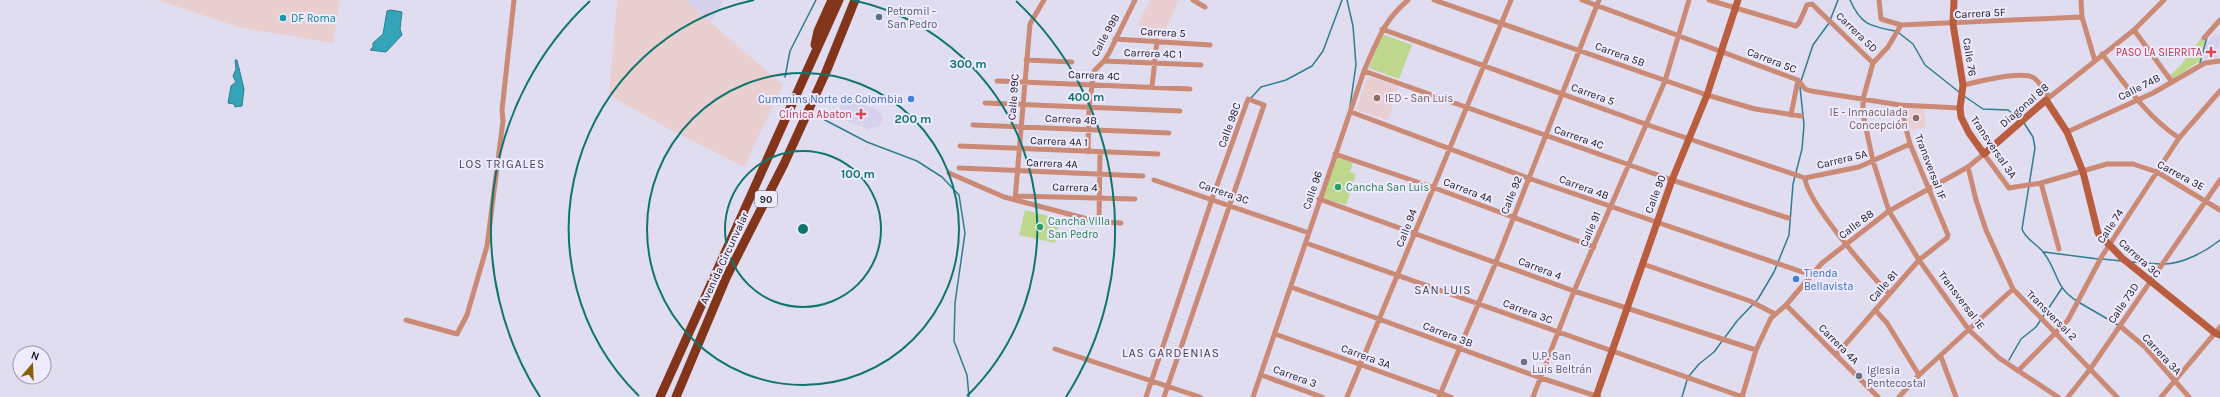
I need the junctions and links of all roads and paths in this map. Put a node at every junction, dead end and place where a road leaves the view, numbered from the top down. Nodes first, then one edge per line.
1 (514, 0) edge
2 (832, 0) edge
3 (839, 0) edge
4 (855, 0) edge
5 (1044, 0) edge
6 (1135, 0) edge
7 (1193, 0) edge
8 (1408, 0) edge
9 (1434, 0) edge
10 (1511, 0) edge
11 (1582, 0) edge
12 (1689, 0) edge
13 (1709, 0) edge
14 (1738, 0) edge
15 (1879, 0) edge
16 (1954, 0) edge
17 (2081, 0) edge
18 (2164, 0) edge
19 (1599, 3) edge
20 (1205, 7) dead end
21 (1735, 8) junction
22 (2082, 17) junction
23 (2220, 20) edge
24 (1501, 24) junction
25 (1954, 24) junction
26 (1900, 25) junction
27 (1382, 29) junction
28 (2134, 30) junction
29 (1679, 36) junction
30 (2204, 38) dead end
31 (1116, 39) junction
32 (1156, 41) junction
33 (1210, 45) dead end
34 (1581, 51) junction
35 (1721, 52) junction
36 (2102, 54) junction
37 (1026, 60) junction
38 (1104, 61) junction
39 (2095, 61) junction
40 (2220, 61) edge
41 (1072, 62) dead end
42 (1873, 62) junction
43 (1154, 64) junction
44 (811, 65) junction
45 (1200, 65) dead end
46 (1484, 66) junction
47 (1364, 71) junction
48 (1798, 80) junction
49 (997, 81) dead end
50 (1665, 81) junction
51 (1024, 82) junction
52 (2172, 82) junction
53 (1092, 86) junction
54 (1152, 87) junction
55 (1963, 87) junction
56 (1190, 89) dead end
57 (2220, 91) edge
58 (1563, 94) junction
59 (1707, 95) junction
60 (1863, 99) junction
61 (2048, 99) junction
62 (2137, 101) junction
63 (985, 103) dead end
64 (1022, 105) junction
65 (1900, 105) junction
66 (1089, 108) junction
67 (1466, 108) junction
68 (1960, 108) junction
69 (1180, 111) dead end
70 (1351, 112) junction
71 (1791, 115) junction
72 (1801, 116) dead end
73 (1961, 117) joint
74 (973, 125) dead end
75 (1648, 125) junction
76 (1021, 127) junction
77 (1088, 130) junction
78 (2067, 132) junction
79 (1169, 133) dead end
80 (1545, 136) junction
81 (2179, 138) junction
82 (1690, 139) junction
83 (1910, 144) junction
84 (960, 146) dead end
85 (1449, 148) junction
86 (1019, 149) junction
87 (1088, 152) junction
88 (1100, 152) junction
89 (1158, 154) dead end
90 (1335, 154) junction
91 (1984, 154) junction
92 (1873, 161) junction
93 (1628, 165) junction
94 (1968, 166) junction
95 (959, 168) dead end
96 (1018, 172) junction
97 (2083, 172) junction
98 (2157, 172) junction
99 (949, 173) dead end
100 (1100, 175) junction
101 (1143, 176) dead end
102 (1799, 176) joint
103 (1528, 178) junction
104 (1805, 178) junction
105 (1154, 180) dead end
106 (1672, 180) junction
107 (2220, 180) edge
108 (2041, 183) junction
109 (1432, 187) junction
110 (1928, 188) junction
111 (2009, 188) joint
112 (1100, 197) junction
113 (1016, 198) junction
114 (1135, 199) dead end
115 (1212, 199) junction
116 (1319, 199) junction
117 (2205, 200) junction
118 (1229, 206) junction
119 (1610, 207) junction
120 (2220, 210) edge
121 (1889, 211) junction
122 (1512, 217) junction
123 (1788, 218) dead end
124 (1099, 222) junction
125 (1657, 222) junction
126 (1121, 223) dead end
127 (1309, 233) junction
128 (1415, 233) junction
129 (1948, 235) joint
130 (1306, 243) junction
131 (1846, 243) junction
132 (2109, 246) junction
133 (1594, 247) junction
134 (2059, 249) dead end
135 (1919, 260) junction
136 (1496, 262) junction
137 (1643, 264) junction
138 (1811, 275) junction
139 (1397, 277) junction
140 (2149, 282) junction
141 (1291, 287) junction
142 (2013, 289) junction
143 (1574, 291) junction
144 (1889, 294) junction
145 (1478, 305) junction
146 (1786, 305) junction
147 (1627, 308) junction
148 (1876, 310) junction
149 (1775, 314) junction
150 (1379, 318) junction
151 (406, 320) dead end
152 (2120, 326) junction
153 (2220, 327) edge
154 (1969, 330) junction
155 (2055, 332) junction
156 (1275, 334) junction
157 (1558, 334) junction
158 (2217, 334) edge
159 (1055, 349) dead end
160 (1460, 350) junction
161 (1756, 350) junction
162 (1611, 352) junction
163 (1836, 355) junction
164 (1941, 357) junction
165 (1360, 365) junction
166 (2091, 368) junction
167 (2018, 371) junction
168 (1261, 375) junction
169 (1919, 375) junction
170 (1541, 378) junction
171 (1151, 381) junction
172 (2174, 382) junction
173 (1167, 386) junction
174 (1440, 395) edge
175 (660, 397) edge
176 (676, 397) edge
177 (1146, 397) edge
178 (1164, 397) edge
179 (1200, 397) edge
180 (1253, 397) edge
181 (1322, 397) edge
182 (1347, 397) edge
183 (1451, 397) edge
184 (1533, 397) edge
185 (1598, 397) edge
186 (1742, 397) edge
187 (1878, 397) edge
188 (1899, 397) edge
189 (1956, 397) edge
190 (2058, 397) edge
191 (2068, 397) edge
192 (2118, 397) edge
193 (2161, 397) edge
194 (2189, 397) edge

1 - 151 street
2 - 44 highway
3 - 44 highway, Avenida Circunvalar / 90
4 - 176 highway, Avenida Circunvalar / 90
5 - 37 street, Calle 99C
6 - 31 street, Calle 99B
7 - 20 street
8 - 27 street, Calle 96
9 - 24 street, Carrera 5B
10 - 24 street, Calle 94
11 - 19 street, Carrera 5C
12 - 29 street, Calle 91
13 - 21 street
14 - 21 street, Calle 90
15 - 26 street, Carrera 5F
16 - 25 street, Calle 76
17 - 22 street
18 - 28 street, Diagonal 88
19 - 29 street, Carrera 5C
19 - 34 street, Calle 92
21 - 35 street, Calle 90
21 - 42 street, Carrera 5D
22 - 25 street, Carrera 5F
22 - 39 street
23 - 30 street
24 - 34 street, Carrera 5B
24 - 46 street, Calle 94
25 - 26 street, Carrera 5F
25 - 55 street, Calle 76
26 - 42 street, Calle 88
27 - 46 street, Carrera 5
27 - 47 street, Calle 96
28 - 36 street, Diagonal 88
28 - 52 street
29 - 35 street, Carrera 5C
29 - 50 street, Calle 91
31 - 32 street, Carrera 5
31 - 38 street, Calle 99B
32 - 33 street, Carrera 5
32 - 43 street
34 - 50 street, Carrera 5B
34 - 58 street, Calle 92
35 - 48 street, Carrera 5C
35 - 59 street, Calle 90
36 - 39 street, Diagonal 88
36 - 62 street
37 - 41 street
37 - 51 street, Calle 99C
38 - 43 street, Carrera 4C 1
38 - 53 street, Calle 99B
39 - 61 street, Diagonal 88
40 - 52 street, Calle 74B
42 - 60 street, Calle 88
43 - 45 street, Carrera 4C 1
43 - 54 street
44 - 175 highway, Avenida Circunvalar / 90
46 - 58 street, Carrera 5
46 - 67 street, Calle 94
47 - 67 street, Carrera 4C
47 - 70 street, Calle 96
48 - 60 street, Carrera 5C
48 - 71 street
49 - 51 street, Carrera 4C
50 - 59 street, Carrera 5B
50 - 75 street, Calle 91
51 - 53 street, Carrera 4C
51 - 64 street, Calle 99C
52 - 62 street, Calle 74B
53 - 54 street, Carrera 4C
53 - 66 street, Calle 99B
54 - 56 street, Carrera 4C
55 - 61 street
55 - 68 street, Calle 76
57 - 81 street, Calle 74
58 - 75 street, Carrera 5
58 - 80 street, Calle 92
59 - 71 street, Carrera 5B
59 - 82 street, Calle 90
60 - 65 street, Carrera 5C
60 - 92 street, Calle 88
61 - 78 street, Carrera 3C
61 - 91 street, Diagonal 88
62 - 78 street, Calle 74B
62 - 81 street
63 - 64 street
64 - 66 street
64 - 76 street, Calle 99C
65 - 68 street, Carrera 5C
65 - 83 street, Transversal 1F
66 - 69 street
66 - 77 street, Calle 99B
67 - 80 street, Carrera 4C
67 - 85 street, Calle 94
68 - 73 street, Calle 76
70 - 85 street, Carrera 4B
70 - 90 street, Calle 96
71 - 72 street, Carrera 5B
73 - 91 street, Transversal 3A
74 - 76 street, Carrera 4B
75 - 82 street, Carrera 5
75 - 93 street, Calle 91
76 - 77 street, Carrera 4B
76 - 86 street, Calle 99C
77 - 79 street, Carrera 4B
77 - 87 street, Calle 99B
78 - 97 street, Carrera 3C
80 - 93 street, Carrera 4C
80 - 103 street, Calle 92
81 - 98 street, Calle 74
82 - 102 street, Carrera 5
82 - 106 street, Calle 90
83 - 92 street, Carrera 5A
83 - 110 street, Transversal 1F
84 - 86 street, Carrera 4A 1
85 - 103 street, Carrera 4B
85 - 109 street, Calle 94
86 - 87 street, Carrera 4A 1
86 - 96 street, Calle 99C
87 - 88 street, Carrera 4A 1
88 - 89 street, Carrera 4A 1
88 - 100 street
90 - 109 street, Carrera 4A
90 - 116 street, Calle 96
91 - 94 street, Diagonal 88
91 - 111 street, Transversal 3A
92 - 104 street, Carrera 5A
92 - 121 street, Calle 88
93 - 106 street, Carrera 4C
93 - 119 street, Calle 91
94 - 110 street, Diagonal 88
94 - 142 street, Transversal 2
95 - 96 street, Carrera 4A
96 - 100 street, Carrera 4A
96 - 113 street, Calle 99C
97 - 98 street, Carrera 3E
97 - 108 street, Carrera 3E
97 - 132 street, Carrera 3C
98 - 117 street, Carrera 3E
98 - 132 street, Calle 74
99 - 113 street, Carrera 4
100 - 101 street, Carrera 4A
100 - 112 street
102 - 104 street, Carrera 5A
103 - 119 street, Carrera 4B
103 - 122 street, Calle 92
104 - 131 street
105 - 115 street, Carrera 3C
106 - 123 street, Carrera 4C
106 - 125 street, Calle 90
107 - 117 street, Calle 73D
108 - 111 street, Carrera 3E
108 - 134 street
109 - 122 street, Carrera 4A
109 - 128 street, Calle 94
110 - 121 street, Diagonal 88
110 - 129 street, Transversal 1F
112 - 113 street, Carrera 4
112 - 114 street, Carrera 4
112 - 124 street
113 - 124 street
115 - 118 street, Carrera 3C
115 - 118 street, Calle 98C
115 - 171 street, Calle 98C
116 - 127 street, Calle 96
116 - 128 street, Carrera 4
117 - 120 street, Carrera 3E
117 - 140 street, Calle 73D
118 - 127 street, Carrera 3C
118 - 173 street, Calle 98C
119 - 125 street, Carrera 4B
119 - 133 street, Calle 91
121 - 131 street, Calle 88
121 - 135 street, Transversal 1E
122 - 133 street, Carrera 4A
122 - 136 street, Calle 92
124 - 126 street
125 - 137 street, Calle 90
125 - 138 street, Carrera 4B
127 - 130 street, Calle 96
128 - 136 street, Carrera 4
128 - 139 street, Calle 94
129 - 135 street, Calle 81
130 - 139 street, Carrera 3C
130 - 141 street, Calle 96
131 - 138 street, Calle 88
131 - 144 street
132 - 140 street, Carrera 3C
132 - 155 street, Calle 74
133 - 143 street, Calle 91
135 - 144 street, Calle 81
135 - 154 street, Transversal 1E
136 - 143 street, Carrera 4
136 - 145 street, Calle 92
137 - 147 street, Calle 90
137 - 149 street
138 - 146 street, Calle 88
139 - 145 street, Carrera 3C
139 - 150 street, Calle 94
140 - 152 street, Calle 73D
140 - 158 street, Carrera 3C
141 - 150 street, Carrera 3B
141 - 156 street, Calle 96
142 - 154 street
142 - 155 street, Transversal 2
143 - 147 street, Carrera 4
143 - 157 street, Calle 91
144 - 148 street, Calle 81
145 - 157 street, Carrera 3C
145 - 160 street, Calle 92
146 - 149 street, Calle 88
146 - 163 street, Carrera 4A
147 - 161 street, Carrera 4
147 - 162 street, Calle 90
148 - 163 street, Calle 81
148 - 169 street
149 - 161 street, Calle 88
150 - 160 street, Carrera 3B
150 - 165 street, Calle 94
152 - 166 street, Calle 73D
152 - 172 street, Carrera 3A
153 - 158 street
154 - 164 street
154 - 167 street, Transversal 1E
155 - 166 street, Transversal 2
155 - 167 street, Calle 74
156 - 165 street, Carrera 3A
156 - 168 street, Calle 96
157 - 162 street, Carrera 3C
157 - 170 street, Calle 91
158 - 172 street
159 - 171 street
160 - 170 street, Carrera 3B
160 - 174 street, Calle 92
161 - 186 street, Calle 88
162 - 185 street, Calle 90
162 - 186 street, Carrera 3C
163 - 187 street, Carrera 4A
164 - 169 street
164 - 189 street
165 - 174 street, Carrera 3A
165 - 182 street, Calle 94
166 - 191 street, Calle 73D
166 - 192 street, Transversal 2
167 - 190 street, Transversal 1E
168 - 180 street, Calle 96
168 - 181 street, Carrera 3
169 - 188 street
170 - 184 street, Calle 91
170 - 185 street, Carrera 3B
171 - 173 street
171 - 177 street, Calle 98C
172 - 193 street
172 - 194 street, Carrera 3A
173 - 178 street, Calle 98C
173 - 179 street
174 - 183 street, Carrera 3A

